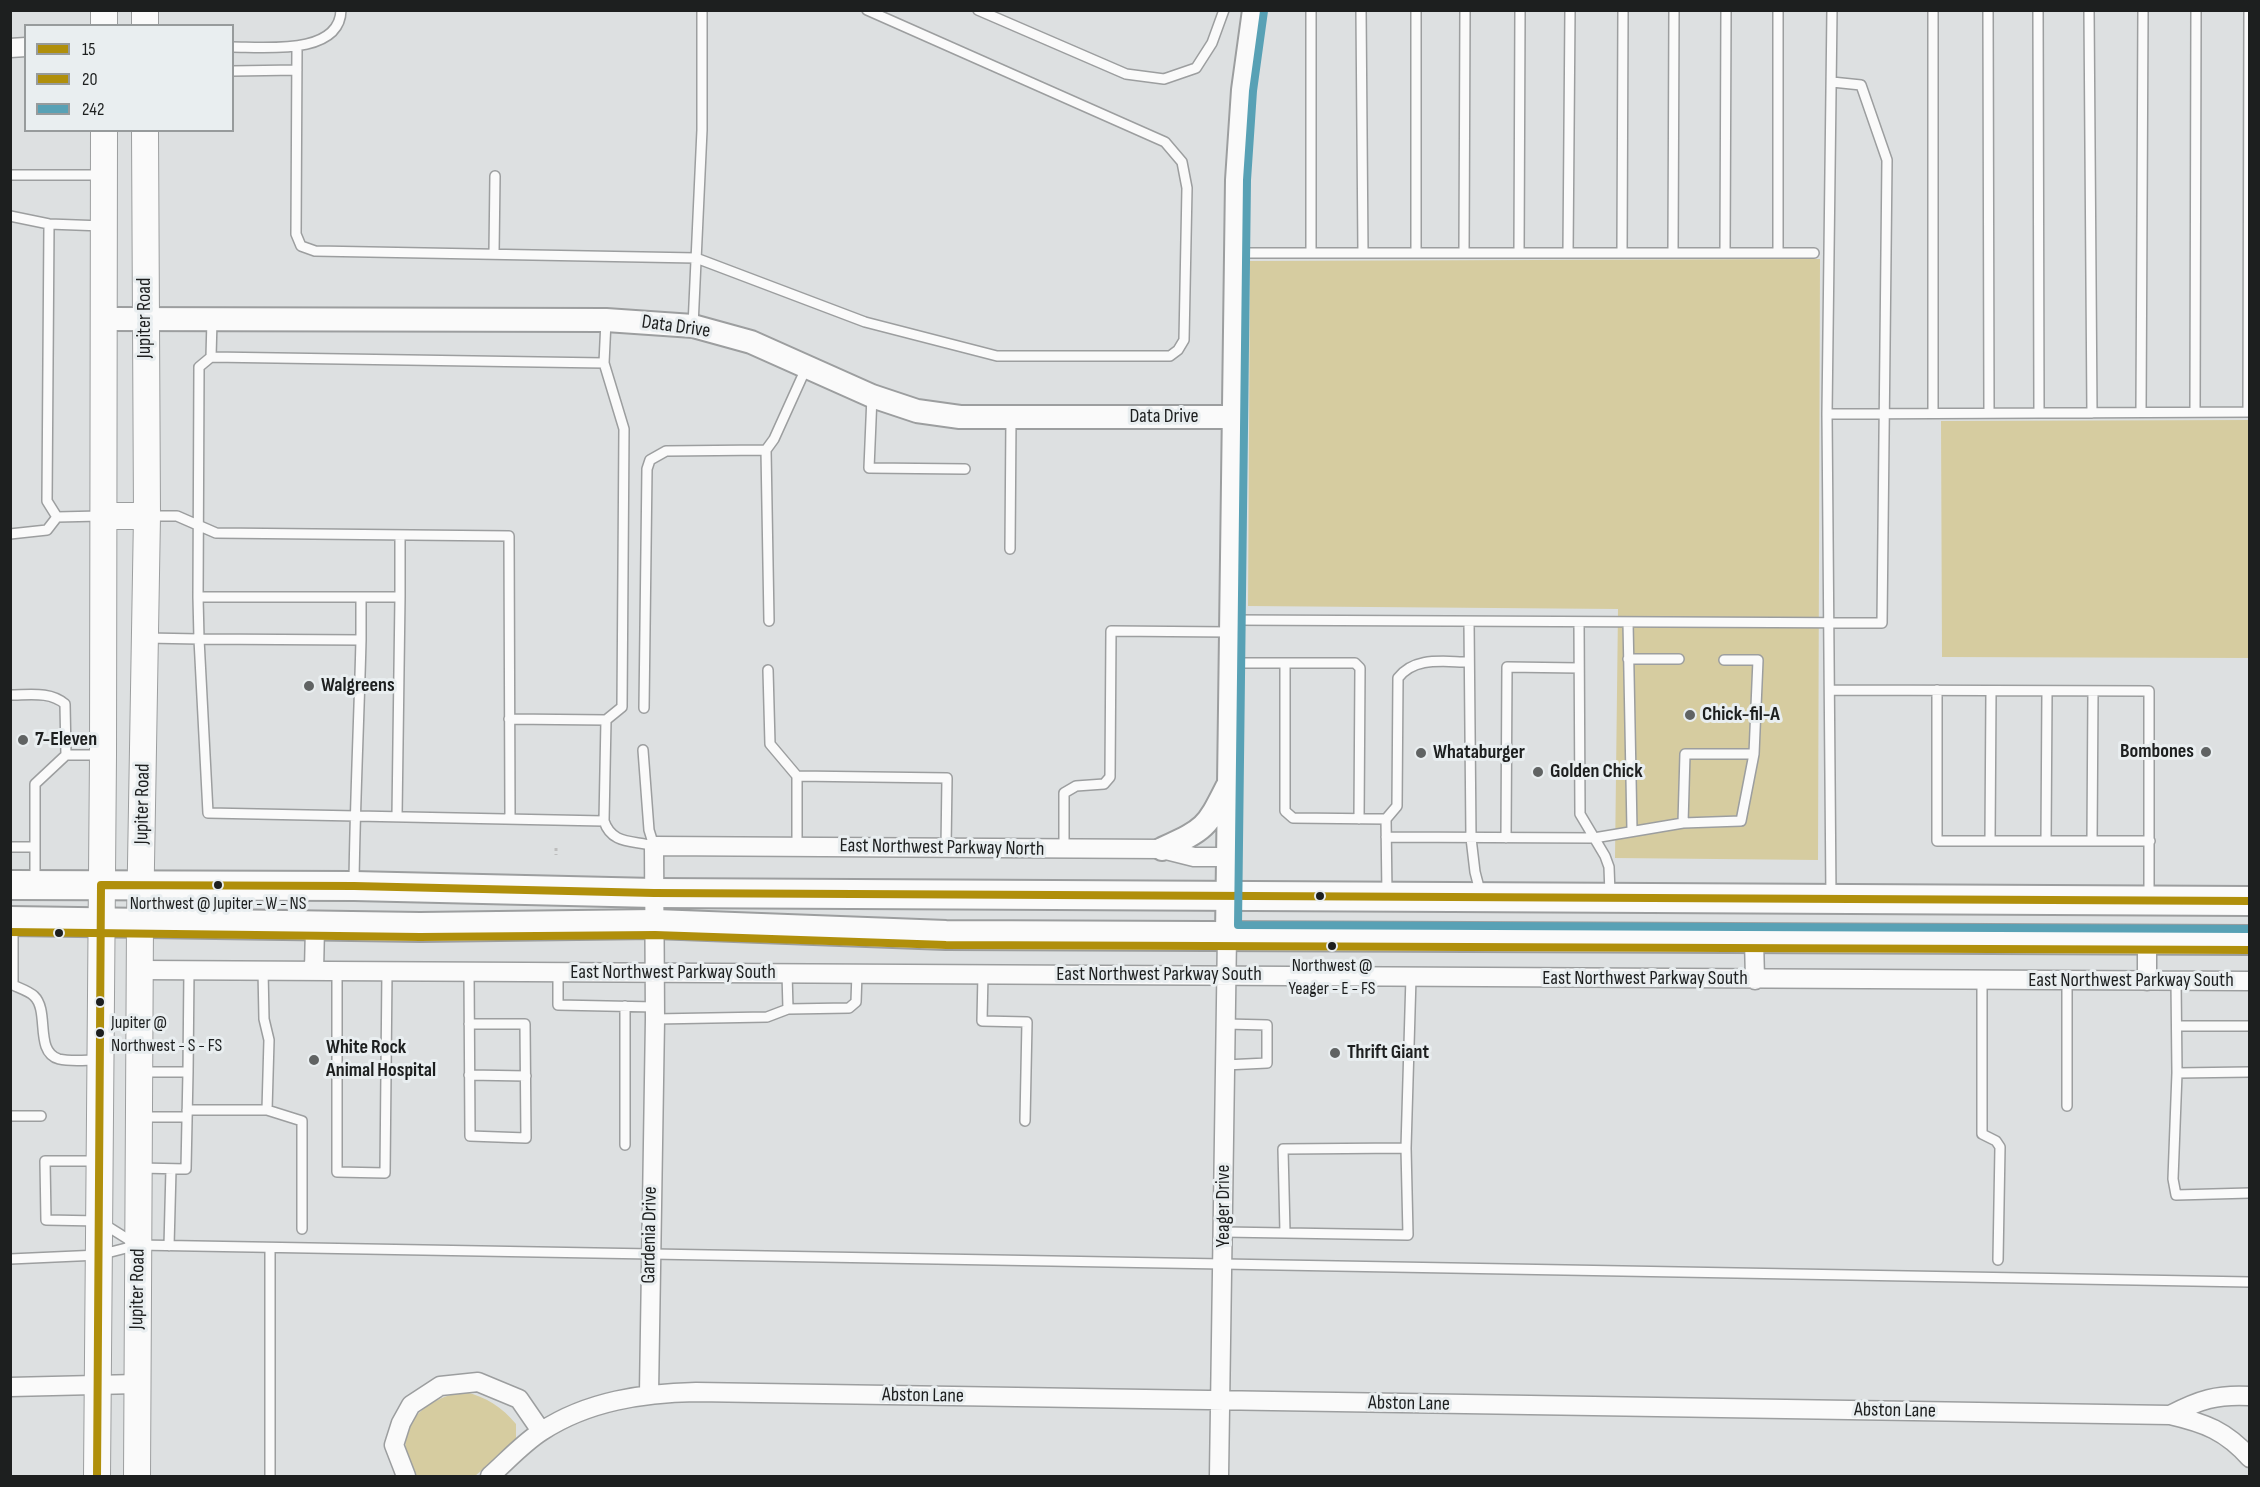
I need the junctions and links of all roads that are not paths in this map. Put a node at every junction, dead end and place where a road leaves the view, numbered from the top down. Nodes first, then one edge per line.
1 (341, 10) edge
2 (702, 10) edge
3 (867, 10) edge
4 (1224, 10) edge
5 (1254, 10) edge
6 (1311, 10) edge
7 (1361, 10) edge
8 (1416, 10) edge
9 (1465, 10) edge
10 (1520, 10) edge
11 (1570, 10) edge
12 (1623, 10) edge
13 (1674, 10) edge
14 (1726, 10) edge
15 (1778, 10) edge
16 (1832, 10) edge
17 (1934, 10) edge
18 (1988, 10) edge
19 (2038, 10) edge
20 (2090, 10) edge
21 (2143, 10) edge
22 (2196, 10) edge
23 (2249, 10) edge
24 (979, 11) edge
25 (234, 47) edge
26 (297, 47) junction
27 (297, 70) junction
28 (234, 71) edge
29 (1832, 82) junction
30 (104, 132) edge
31 (145, 132) edge
32 (10, 175) edge
33 (105, 175) junction
34 (495, 176) dead end
35 (10, 216) edge
36 (49, 224) junction
37 (105, 226) junction
38 (494, 253) junction
39 (1235, 253) junction
40 (1311, 253) junction
41 (1363, 253) junction
42 (1416, 253) junction
43 (1464, 253) junction
44 (1519, 253) junction
45 (1568, 253) junction
46 (1622, 253) junction
47 (1673, 253) junction
48 (1725, 253) junction
49 (1778, 253) junction
50 (1814, 253) dead end
51 (696, 258) junction
52 (104, 319) junction
53 (145, 319) junction
54 (212, 320) junction
55 (606, 320) junction
56 (693, 326) junction
57 (211, 357) junction
58 (604, 363) junction
59 (807, 366) junction
60 (872, 396) junction
61 (2141, 412) junction
62 (2195, 412) junction
63 (2249, 412) edge
64 (1885, 413) junction
65 (1933, 413) junction
66 (1989, 413) junction
67 (2039, 413) junction
68 (2092, 413) junction
69 (1827, 414) junction
70 (1232, 417) junction
71 (1011, 418) junction
72 (766, 450) junction
73 (965, 469) dead end
74 (103, 516) junction
75 (147, 516) junction
76 (57, 517) junction
77 (196, 525) junction
78 (10, 534) edge
79 (400, 535) junction
80 (1010, 549) dead end
81 (198, 597) junction
82 (361, 597) junction
83 (400, 597) junction
84 (769, 621) dead end
85 (1469, 622) junction
86 (1579, 622) junction
87 (1628, 622) junction
88 (1829, 623) junction
89 (1230, 626) junction
90 (144, 638) junction
91 (199, 639) junction
92 (361, 640) junction
93 (1628, 659) junction
94 (1679, 659) dead end
95 (1724, 660) dead end
96 (1469, 662) junction
97 (1230, 663) junction
98 (1285, 663) junction
99 (1579, 668) junction
100 (768, 670) dead end
101 (1830, 690) junction
102 (1937, 690) junction
103 (1991, 691) junction
104 (2047, 691) junction
105 (2093, 691) junction
106 (10, 695) edge
107 (644, 708) dead end
108 (509, 719) junction
109 (606, 720) junction
110 (643, 750) dead end
111 (1754, 754) junction
112 (66, 755) junction
113 (103, 755) junction
114 (797, 776) junction
115 (1230, 783) junction
116 (356, 816) junction
117 (397, 816) junction
118 (510, 818) junction
119 (1359, 819) junction
120 (1386, 819) junction
121 (603, 821) junction
122 (1683, 823) junction
123 (1632, 830) junction
124 (1386, 837) junction
125 (1471, 838) junction
126 (1506, 838) junction
127 (1594, 838) junction
128 (1990, 841) junction
129 (2046, 841) junction
130 (2092, 841) junction
131 (2150, 841) junction
132 (654, 846) junction
133 (797, 846) junction
134 (10, 847) edge
135 (34, 848) junction
136 (946, 848) junction
137 (1064, 849) junction
138 (1162, 849) junction
139 (1230, 857) junction
140 (22, 885) edge
141 (101, 885) junction
142 (141, 886) junction
143 (354, 886) junction
144 (654, 893) junction
145 (1228, 895) junction
146 (1387, 896) junction
147 (1482, 897) junction
148 (1610, 897) junction
149 (1831, 898) junction
150 (2149, 901) junction
151 (2250, 901) edge
152 (12, 921) edge
153 (101, 922) junction
154 (140, 922) junction
155 (655, 924) junction
156 (315, 926) junction
157 (1227, 935) junction
158 (1826, 938) junction
159 (1754, 939) junction
160 (2147, 939) junction
161 (2250, 940) edge
162 (140, 970) junction
163 (189, 970) junction
164 (263, 970) junction
165 (314, 971) junction
166 (337, 971) junction
167 (387, 971) junction
168 (469, 972) junction
169 (558, 972) junction
170 (655, 972) junction
171 (787, 973) junction
172 (857, 973) junction
173 (983, 974) junction
174 (1226, 974) junction
175 (1411, 977) junction
176 (1755, 980) junction
177 (1982, 981) junction
178 (2067, 981) junction
179 (2147, 981) junction
180 (2176, 981) junction
181 (2250, 981) edge
182 (12, 985) edge
183 (625, 1006) junction
184 (788, 1009) junction
185 (655, 1013) junction
186 (469, 1024) junction
187 (1226, 1024) junction
188 (2177, 1026) junction
189 (2250, 1026) edge
190 (100, 1060) junction
191 (1225, 1065) junction
192 (139, 1072) junction
193 (188, 1072) junction
194 (2250, 1072) edge
195 (2177, 1073) junction
196 (469, 1075) junction
197 (526, 1076) junction
198 (2067, 1106) dead end
199 (267, 1110) junction
200 (187, 1113) junction
201 (10, 1116) edge
202 (41, 1116) dead end
203 (140, 1117) junction
204 (1025, 1121) dead end
205 (625, 1144) dead end
206 (1406, 1148) junction
207 (99, 1161) junction
208 (139, 1168) junction
209 (171, 1169) junction
210 (2250, 1193) edge
211 (99, 1221) junction
212 (303, 1229) dead end
213 (1224, 1232) junction
214 (1284, 1232) junction
215 (138, 1245) junction
216 (169, 1246) junction
217 (270, 1248) junction
218 (649, 1254) junction
219 (99, 1255) junction
220 (10, 1259) edge
221 (1998, 1260) dead end
222 (1223, 1265) junction
223 (2250, 1282) edge
224 (98, 1384) junction
225 (137, 1384) junction
226 (10, 1387) edge
227 (649, 1393) junction
228 (2250, 1396) edge
229 (1221, 1401) junction
230 (2170, 1415) junction
231 (541, 1431) junction
232 (2250, 1458) edge
233 (97, 1476) edge
234 (137, 1476) edge
235 (270, 1476) edge
236 (406, 1476) edge
237 (490, 1476) edge
238 (1219, 1476) edge

1 - 26 lane
2 - 51 lane
3 - 51 lane
4 - 24 lane
5 - 39 street
6 - 40 lane
7 - 41 lane
8 - 42 lane
9 - 43 lane
10 - 44 lane
11 - 45 lane
12 - 46 lane
13 - 47 lane
14 - 48 lane
15 - 49 lane
16 - 29 lane
17 - 65 lane
18 - 66 lane
19 - 67 lane
20 - 68 lane
21 - 61 lane
22 - 62 lane
23 - 63 lane
25 - 26 lane
26 - 27 lane
27 - 28 lane
27 - 38 lane
29 - 64 lane
29 - 69 lane
30 - 33 main road, Jupiter Road
31 - 53 main road, Jupiter Road
32 - 33 lane
33 - 37 main road, Jupiter Road
34 - 38 lane
35 - 36 lane
36 - 37 lane
36 - 76 lane
37 - 52 main road, Jupiter Road
38 - 51 lane
39 - 40 lane
39 - 70 street
40 - 41 lane
41 - 42 lane
42 - 43 lane
43 - 44 lane
44 - 45 lane
45 - 46 lane
46 - 47 lane
47 - 48 lane
48 - 49 lane
49 - 50 lane
51 - 56 lane
52 - 53 street, Data Drive
52 - 74 main road, Jupiter Road
53 - 54 street, Data Drive
53 - 75 main road, Jupiter Road
54 - 55 street, Data Drive
54 - 57 lane
55 - 56 street, Data Drive
55 - 58 lane
56 - 59 street, Data Drive
57 - 58 lane
57 - 77 lane
58 - 109 lane
59 - 60 street, Data Drive
59 - 72 lane
60 - 71 street, Data Drive
60 - 73 lane
61 - 62 lane
61 - 68 lane
62 - 63 lane
64 - 65 lane
64 - 69 lane
64 - 88 lane
65 - 66 lane
66 - 67 lane
67 - 68 lane
69 - 88 lane
70 - 71 street, Data Drive
70 - 89 street
71 - 80 lane
72 - 84 lane
72 - 107 lane
74 - 75 main road
74 - 76 lane
74 - 113 main road, Jupiter Road
75 - 77 lane
75 - 90 main road, Jupiter Road
76 - 78 lane
77 - 79 lane
77 - 81 lane
79 - 83 lane
79 - 108 lane
81 - 82 lane
81 - 91 lane
82 - 83 lane
82 - 92 lane
83 - 117 lane
85 - 86 lane
85 - 89 lane
85 - 96 lane
86 - 87 lane
86 - 99 lane
87 - 88 lane
87 - 93 lane
88 - 101 lane
89 - 97 street
89 - 137 lane
90 - 91 lane
90 - 142 main road, Jupiter Road
91 - 92 lane
91 - 116 lane
92 - 116 lane
93 - 94 lane
93 - 123 lane
95 - 111 lane
96 - 120 lane
96 - 125 lane
97 - 98 lane
97 - 115 street
98 - 119 lane
98 - 119 lane
99 - 126 lane
99 - 127 lane
100 - 114 lane
101 - 102 lane
101 - 149 lane
102 - 103 lane
102 - 128 lane
103 - 104 lane
103 - 128 lane
104 - 105 lane
104 - 129 lane
105 - 130 lane
105 - 131 lane
106 - 112 lane
108 - 109 lane
108 - 118 lane
109 - 121 lane
110 - 132 lane
111 - 122 lane
111 - 122 lane
112 - 113 lane
112 - 135 lane
113 - 141 main road, Jupiter Road
114 - 133 lane
114 - 136 lane
115 - 138 street
115 - 139 street
116 - 117 lane
116 - 143 lane
117 - 118 lane
118 - 121 lane
119 - 120 lane
120 - 124 lane
121 - 132 lane
122 - 123 lane
123 - 127 lane
124 - 125 lane
124 - 146 lane
125 - 126 lane
125 - 147 lane
126 - 127 lane
127 - 148 lane
128 - 129 lane
129 - 130 lane
130 - 131 lane
131 - 150 lane
132 - 133 street, East Northwest Parkway North
132 - 144 street, Gardenia Drive
133 - 136 street, East Northwest Parkway North
134 - 135 lane
135 - 140 lane
136 - 137 street, East Northwest Parkway North
137 - 138 street, East Northwest Parkway North
138 - 139 street, East Northwest Parkway North
139 - 145 street
140 - 141 main road
141 - 142 main road
141 - 153 main road, Jupiter Road
142 - 143 main road
142 - 154 main road, Jupiter Road
143 - 144 main road
144 - 145 main road
144 - 155 street, Gardenia Drive
145 - 146 main road
145 - 157 street
146 - 147 main road
147 - 148 main road
148 - 149 main road
149 - 150 main road
149 - 158 main road
150 - 151 main road
152 - 153 main road
152 - 182 lane
153 - 154 main road
153 - 190 main road, Jupiter Road
154 - 156 main road
154 - 162 main road, Jupiter Road
155 - 156 main road
155 - 157 main road
155 - 170 street, Gardenia Drive
156 - 165 street
157 - 159 main road
157 - 174 street, Yeager Drive
158 - 159 main road
158 - 160 main road
159 - 176 street
160 - 161 main road
160 - 179 street
162 - 163 street, East Northwest Parkway South
162 - 192 main road, Jupiter Road
163 - 164 street, East Northwest Parkway South
163 - 193 lane
164 - 165 street, East Northwest Parkway South
164 - 199 lane
165 - 166 street, East Northwest Parkway South
166 - 167 street, East Northwest Parkway South
166 - 167 lane
167 - 168 street, East Northwest Parkway South
168 - 169 street, East Northwest Parkway South
168 - 186 lane
169 - 170 street, East Northwest Parkway South
169 - 183 lane
170 - 171 street, East Northwest Parkway South
170 - 185 street, Gardenia Drive
171 - 172 street, East Northwest Parkway South
171 - 184 lane
172 - 173 street, East Northwest Parkway South
172 - 184 lane
173 - 174 street, East Northwest Parkway South
173 - 204 lane
174 - 175 street, East Northwest Parkway South
174 - 187 street, Yeager Drive
175 - 176 street, East Northwest Parkway South
175 - 206 lane
176 - 177 street, East Northwest Parkway South
177 - 178 street, East Northwest Parkway South
177 - 221 lane
178 - 179 street, East Northwest Parkway South
178 - 198 lane
179 - 180 street, East Northwest Parkway South
180 - 181 street, East Northwest Parkway South
180 - 188 lane
182 - 190 lane
183 - 185 lane
183 - 205 lane
184 - 185 lane
185 - 218 street, Gardenia Drive
186 - 196 lane
186 - 197 lane
187 - 191 street, Yeager Drive
187 - 191 lane
188 - 189 lane
188 - 195 lane
190 - 207 main road, Jupiter Road
191 - 213 street, Yeager Drive
192 - 193 lane
192 - 203 main road, Jupiter Road
193 - 200 lane
194 - 195 lane
195 - 210 lane
196 - 197 lane
196 - 197 lane
199 - 200 lane
199 - 212 lane
200 - 203 lane
200 - 209 lane
201 - 202 lane
203 - 208 main road, Jupiter Road
206 - 214 lane
206 - 214 lane
207 - 211 main road, Jupiter Road
207 - 211 lane
208 - 209 lane
208 - 215 main road, Jupiter Road
209 - 216 lane
211 - 215 lane
211 - 219 main road, Jupiter Road
213 - 214 lane
213 - 222 street, Yeager Drive
215 - 216 lane
215 - 219 lane
215 - 225 main road, Jupiter Road
216 - 217 lane
217 - 218 lane
217 - 235 lane
218 - 222 lane
218 - 227 street, Gardenia Drive
219 - 220 lane
219 - 224 main road, Jupiter Road
222 - 223 lane
222 - 229 street, Yeager Drive
224 - 225 street
224 - 226 street
224 - 233 main road, Jupiter Road
225 - 234 main road, Jupiter Road
227 - 229 street, Abston Lane
227 - 231 street
228 - 230 street
229 - 230 street, Abston Lane
229 - 238 street, Yeager Drive
230 - 232 street, Abston Lane
231 - 236 street
231 - 237 street

